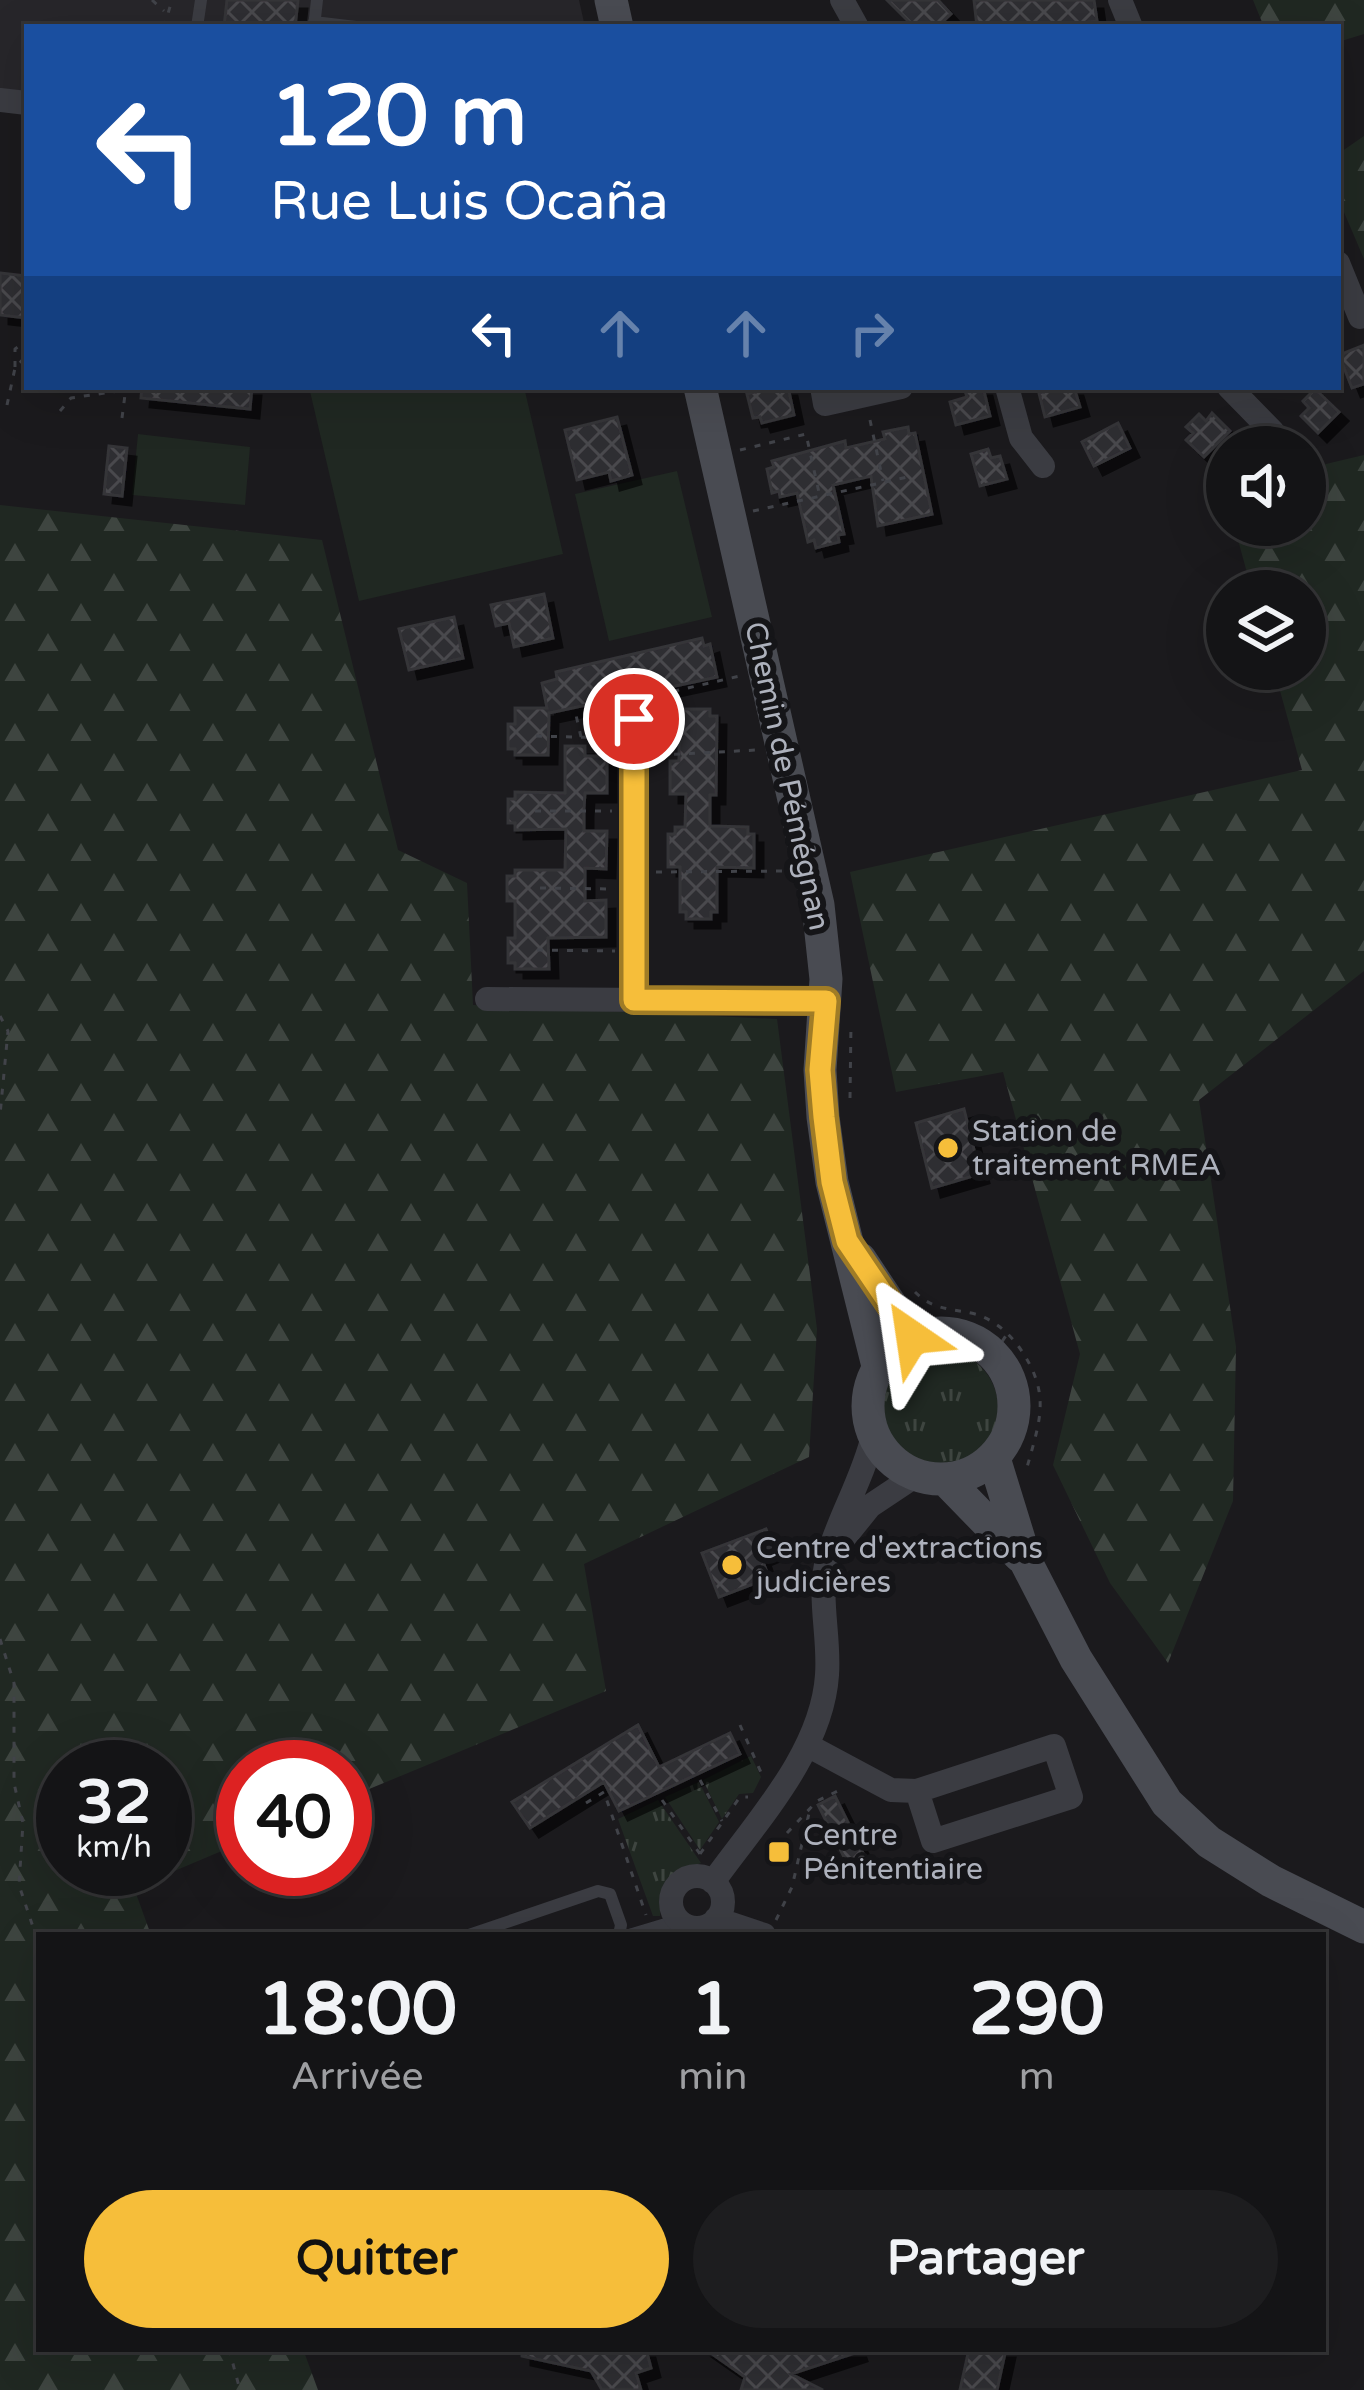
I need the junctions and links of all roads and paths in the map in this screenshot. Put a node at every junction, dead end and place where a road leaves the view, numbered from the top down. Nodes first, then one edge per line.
1 (152, 0) edge
2 (172, 0) edge
3 (166, 13) junction
4 (164, 24) edge
5 (1341, 270) edge
6 (1360, 317) dead end
7 (24, 343) edge
8 (24, 358) edge
9 (15, 368) junction
10 (114, 390) edge
11 (125, 390) edge
12 (701, 390) edge
13 (888, 390) edge
14 (1008, 390) edge
15 (1231, 390) edge
16 (864, 395) junction
17 (816, 400) edge
18 (7, 404) dead end
19 (60, 411) dead end
20 (122, 418) dead end
21 (1267, 426) edge
22 (738, 450) dead end
23 (1042, 466) dead end
24 (912, 476) dead end
25 (883, 483) junction
26 (820, 496) junction
27 (752, 512) dead end
28 (765, 670) junction
29 (636, 723) junction
30 (536, 736) dead end
31 (581, 737) junction
32 (783, 749) junction
33 (535, 811) dead end
34 (614, 811) dead end
35 (811, 871) junction
36 (639, 881) junction
37 (540, 888) dead end
38 (537, 950) dead end
39 (634, 951) junction
40 (487, 999) dead end
41 (634, 1000) junction
42 (826, 1001) junction
43 (0, 1016) edge
44 (0, 1115) edge
45 (847, 1241) junction
46 (928, 1305) dead end
47 (912, 1337) junction
48 (1001, 1343) junction
49 (878, 1366) junction
50 (873, 1436) junction
51 (994, 1458) junction
52 (931, 1478) junction
53 (1023, 1480) dead end
54 (828, 1558) junction
55 (1026, 1562) junction
56 (0, 1639) edge
57 (740, 1725) dead end
58 (807, 1745) junction
59 (867, 1777) junction
60 (700, 1780) dead end
61 (762, 1783) dead end
62 (917, 1791) junction
63 (754, 1796) dead end
64 (662, 1799) dead end
65 (586, 1803) dead end
66 (810, 1809) junction
67 (722, 1822) junction
68 (787, 1833) dead end
69 (700, 1855) junction
70 (710, 1871) junction
71 (716, 1919) junction
72 (679, 1920) junction
73 (1364, 1927) edge
74 (651, 1928) junction
75 (769, 1929) edge
76 (478, 1932) edge
77 (620, 1932) edge
78 (638, 1932) edge
79 (36, 1937) edge
80 (230, 2352) edge
81 (240, 2390) edge

1 - 3 path
2 - 3 path
3 - 4 path
5 - 6 street
7 - 9 path
8 - 9 path
9 - 18 path
10 - 19 path
11 - 20 path
12 - 28 street, Chemin de Pémégnan
13 - 16 street
14 - 23 street
15 - 21 street
16 - 17 street
16 - 25 path
22 - 26 path
24 - 25 path
25 - 26 path
26 - 27 path
28 - 29 path
28 - 32 street, Chemin de Pémégnan
29 - 31 path
29 - 31 path
29 - 32 path
29 - 36 street
30 - 31 path
32 - 35 street, Chemin de Pémégnan
33 - 34 path
35 - 36 path
35 - 42 street, Chemin de Pémégnan
36 - 37 path
36 - 39 street
38 - 39 path
39 - 41 street
40 - 41 street
41 - 42 street
42 - 45 street, Chemin de Pémégnan
43 - 44 path
45 - 47 street, Chemin de Pémégnan
45 - 49 street, Chemin de Pémégnan
46 - 48 path
47 - 48 street
47 - 49 street
48 - 51 street
48 - 53 path
49 - 50 street
50 - 52 street
50 - 54 street
51 - 52 street
51 - 55 street
52 - 54 street
52 - 55 street
54 - 58 street
55 - 73 street
56 - 79 path
57 - 61 path
58 - 59 street
58 - 70 street
59 - 62 street
59 - 66 path
60 - 67 path
62 - 62 street
63 - 67 path
64 - 69 path
65 - 74 path
66 - 68 path
66 - 75 path
67 - 69 path
69 - 70 path
70 - 71 street
70 - 72 street
71 - 72 street
71 - 75 street
72 - 74 lane
74 - 78 lane
76 - 77 lane
80 - 81 path

